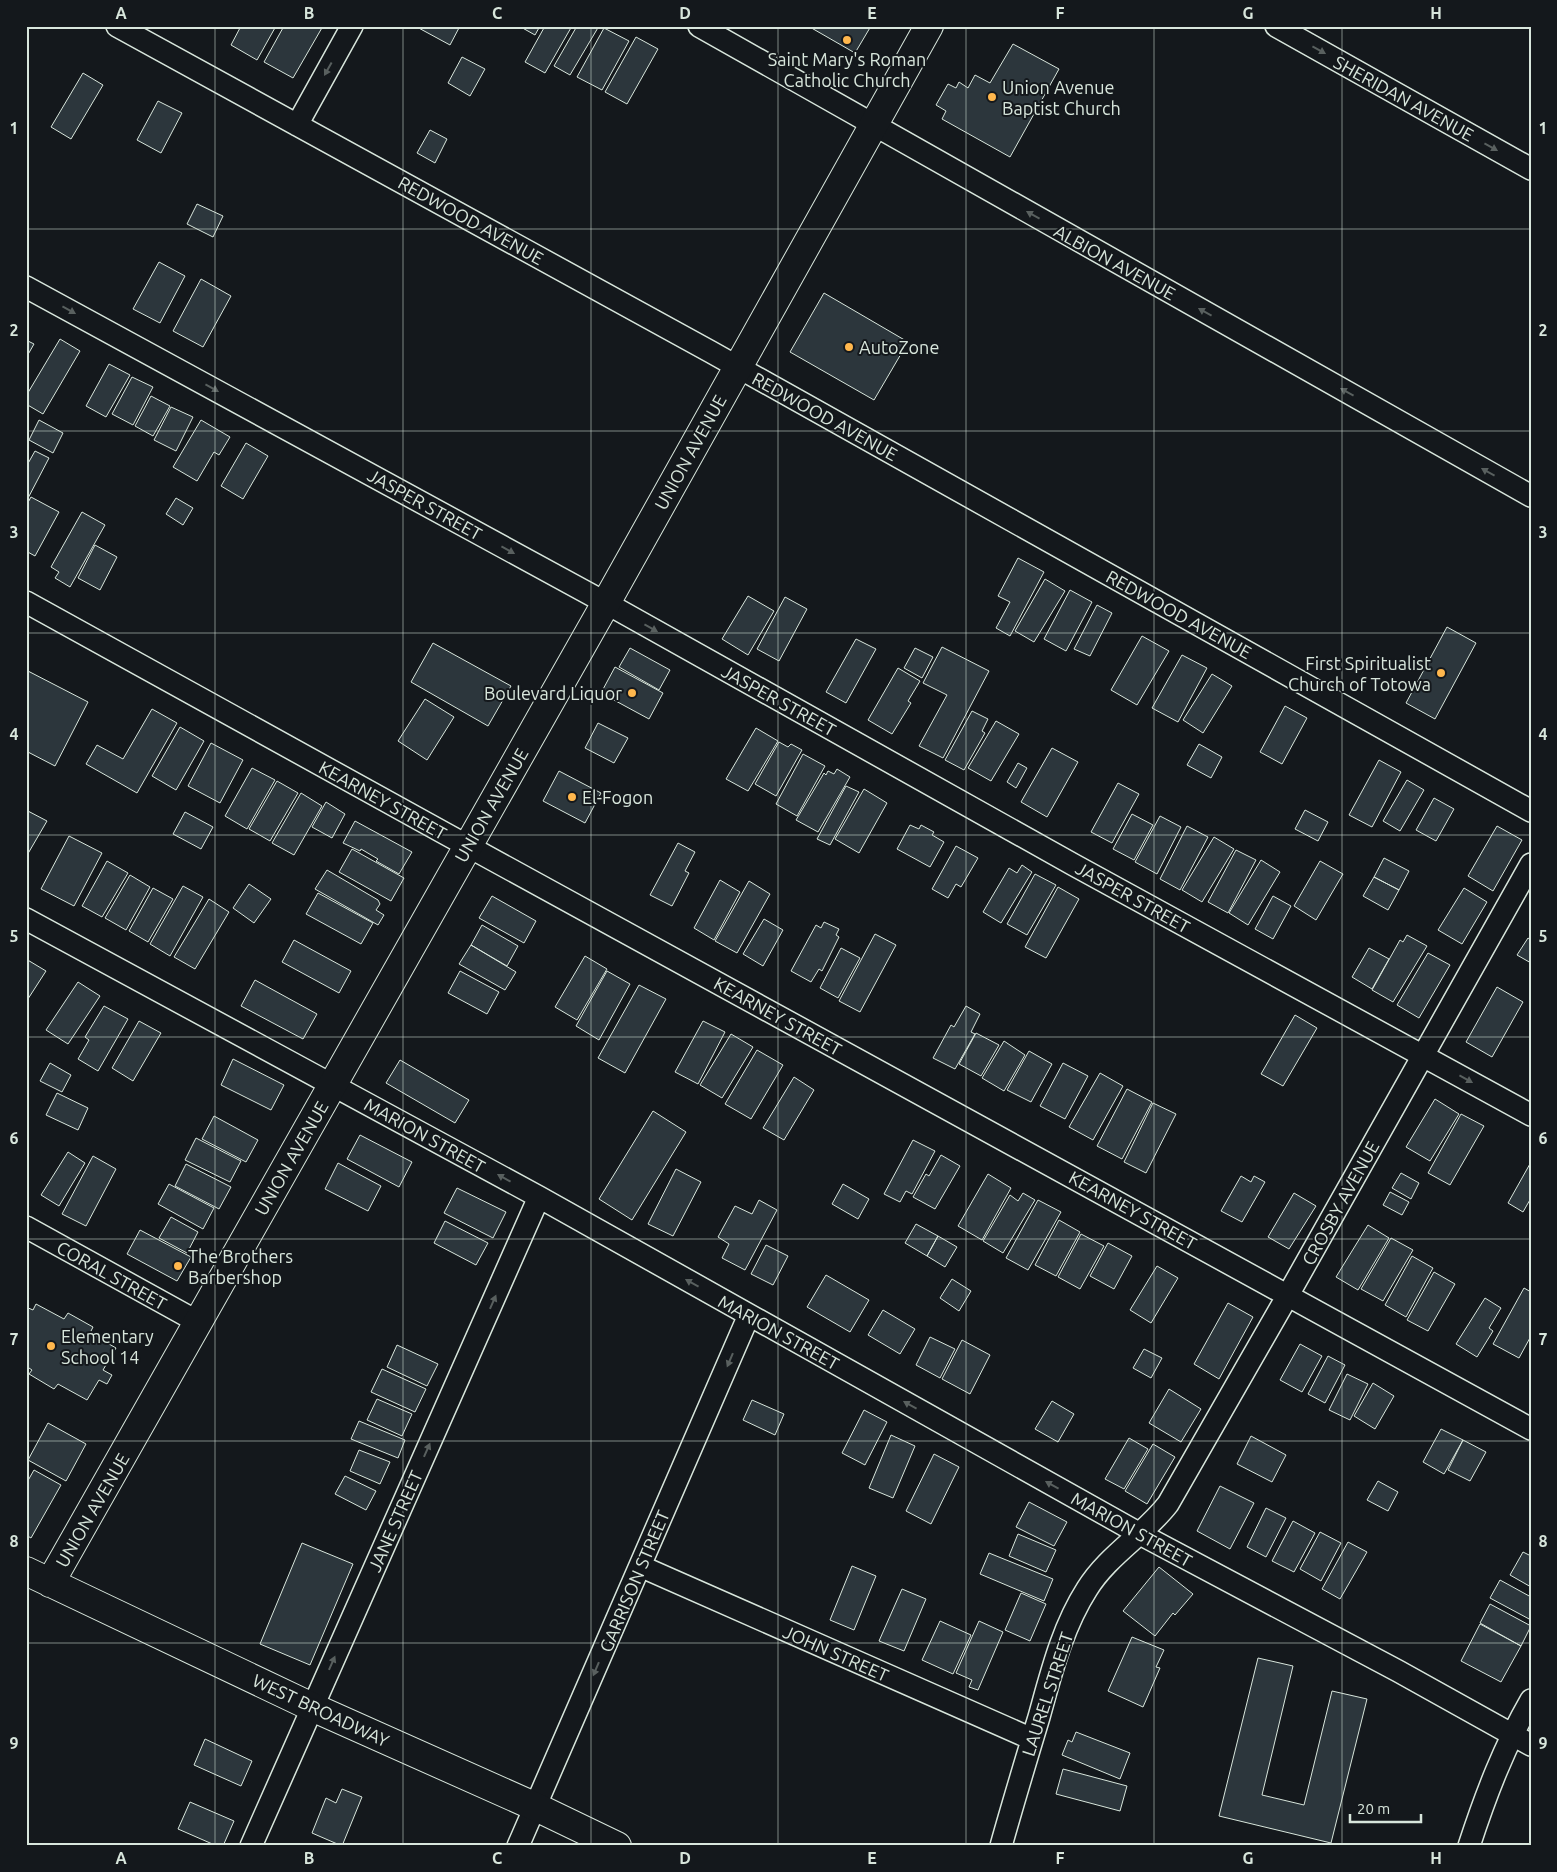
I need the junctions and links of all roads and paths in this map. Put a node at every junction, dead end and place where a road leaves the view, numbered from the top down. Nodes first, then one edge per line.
1 (117, 26) edge
2 (352, 26) edge
3 (700, 26) edge
4 (929, 26) edge
5 (1276, 26) edge
6 (297, 125) junction
7 (873, 126) junction
8 (1531, 169) edge
9 (26, 287) edge
10 (737, 367) junction
11 (1531, 496) edge
12 (26, 602) edge
13 (606, 603) junction
14 (1531, 811) edge
15 (468, 846) junction
16 (1531, 864) edge
17 (26, 919) edge
18 (1423, 1056) junction
19 (333, 1084) junction
20 (1531, 1114) edge
21 (539, 1197) junction
22 (26, 1227) edge
23 (1288, 1295) junction
24 (750, 1315) junction
25 (198, 1322) junction
26 (1531, 1428) edge
27 (1140, 1534) junction
28 (640, 1566) junction
29 (38, 1577) edge
30 (1531, 1700) edge
31 (312, 1707) junction
32 (1511, 1734) junction
33 (1032, 1739) junction
34 (1531, 1745) edge
35 (536, 1806) junction
36 (251, 1846) edge
37 (518, 1846) edge
38 (617, 1846) edge
39 (1001, 1846) edge
40 (1469, 1846) edge

1 - 6 street, REDWOOD AVENUE
2 -> 6 street
3 - 7 street, ALBION AVENUE
4 - 7 main road, UNION AVENUE
5 -> 8 street, SHERIDAN AVENUE
6 - 10 street, REDWOOD AVENUE
7 - 10 main road, UNION AVENUE
11 -> 7 street, ALBION AVENUE
9 -> 13 street, JASPER STREET
10 - 13 main road, UNION AVENUE
10 - 14 street, REDWOOD AVENUE
12 - 15 street, KEARNEY STREET
13 - 15 main road, UNION AVENUE
13 -> 18 street, JASPER STREET
15 - 19 main road, UNION AVENUE
15 - 23 street, KEARNEY STREET
16 - 18 street, CROSBY AVENUE
17 - 19 street, MARION STREET
18 -> 20 street, JASPER STREET
18 - 23 street, CROSBY AVENUE
21 -> 19 street, MARION STREET
19 - 25 main road, UNION AVENUE
24 -> 21 street, MARION STREET
31 -> 21 street, JANE STREET
22 - 25 street, CORAL STREET
23 - 26 street, KEARNEY STREET
23 - 27 street, CROSBY AVENUE
27 -> 24 street, MARION STREET
24 -> 28 street, GARRISON STREET
25 - 29 main road, UNION AVENUE
27 - 32 street, MARION STREET
27 - 33 street, LAUREL STREET
28 - 33 street, JOHN STREET
28 -> 35 street, GARRISON STREET
29 - 31 main road, WEST BROADWAY
30 - 32 street
31 - 35 main road, WEST BROADWAY
31 - 36 street, JANE STREET
32 - 34 street, MARION STREET
32 - 40 street
33 - 39 street, LAUREL STREET
35 - 37 street, GARRISON STREET
35 - 38 main road, WEST BROADWAY

